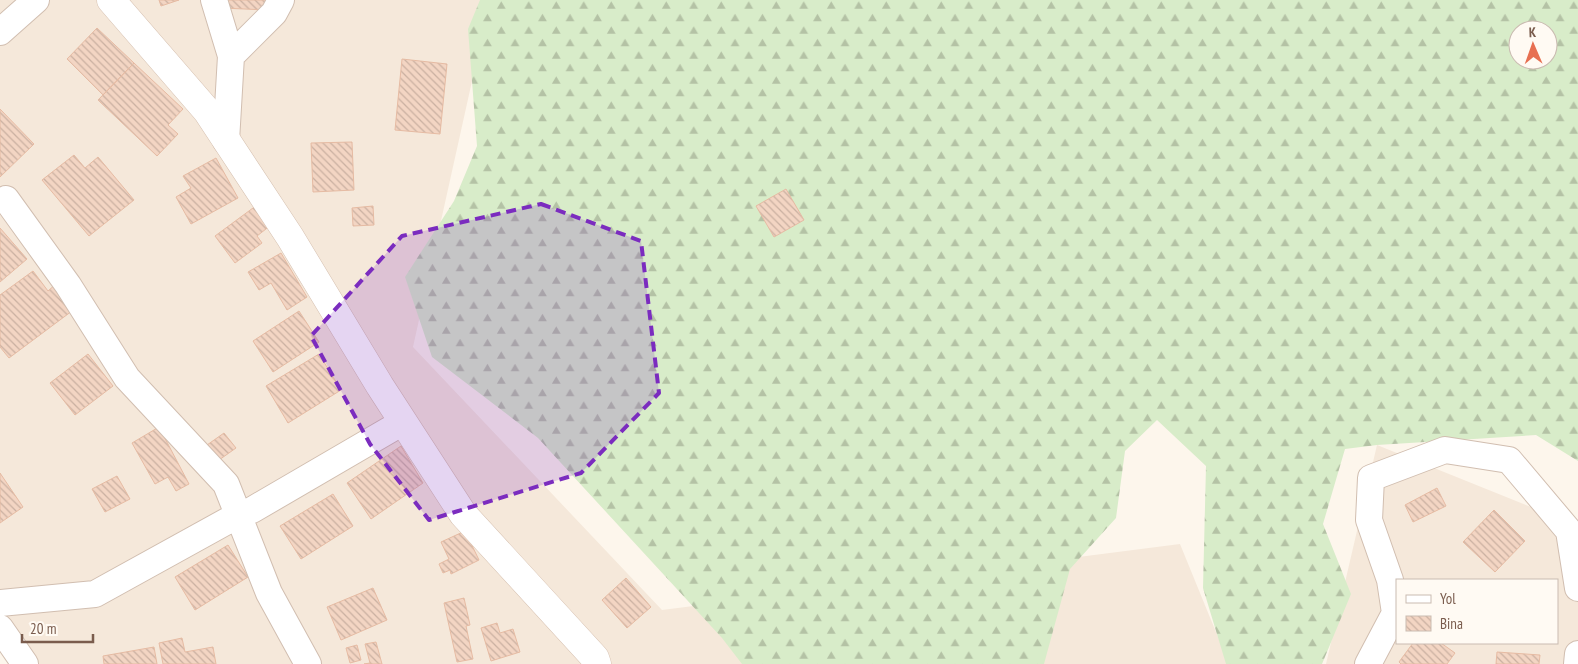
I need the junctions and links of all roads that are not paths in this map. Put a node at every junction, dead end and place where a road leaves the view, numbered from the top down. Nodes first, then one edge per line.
1 (36, 0) edge
2 (111, 0) edge
3 (214, 0) edge
4 (281, 0) edge
5 (0, 32) edge
6 (231, 56) junction
7 (226, 140) junction
8 (6, 199) dead end
9 (403, 422) junction
10 (238, 515) junction
11 (1578, 588) edge
12 (0, 603) edge
13 (0, 628) edge
14 (1578, 654) edge
15 (25, 664) edge
16 (308, 664) edge
17 (597, 664) edge
18 (1368, 664) edge
19 (1577, 664) edge

1 - 5 street
2 - 7 main road
3 - 6 street
4 - 6 street
6 - 7 street
7 - 9 main road
8 - 10 street
9 - 10 street
9 - 17 main road
10 - 12 street
10 - 16 street
11 - 18 street
13 - 15 street
14 - 19 street

